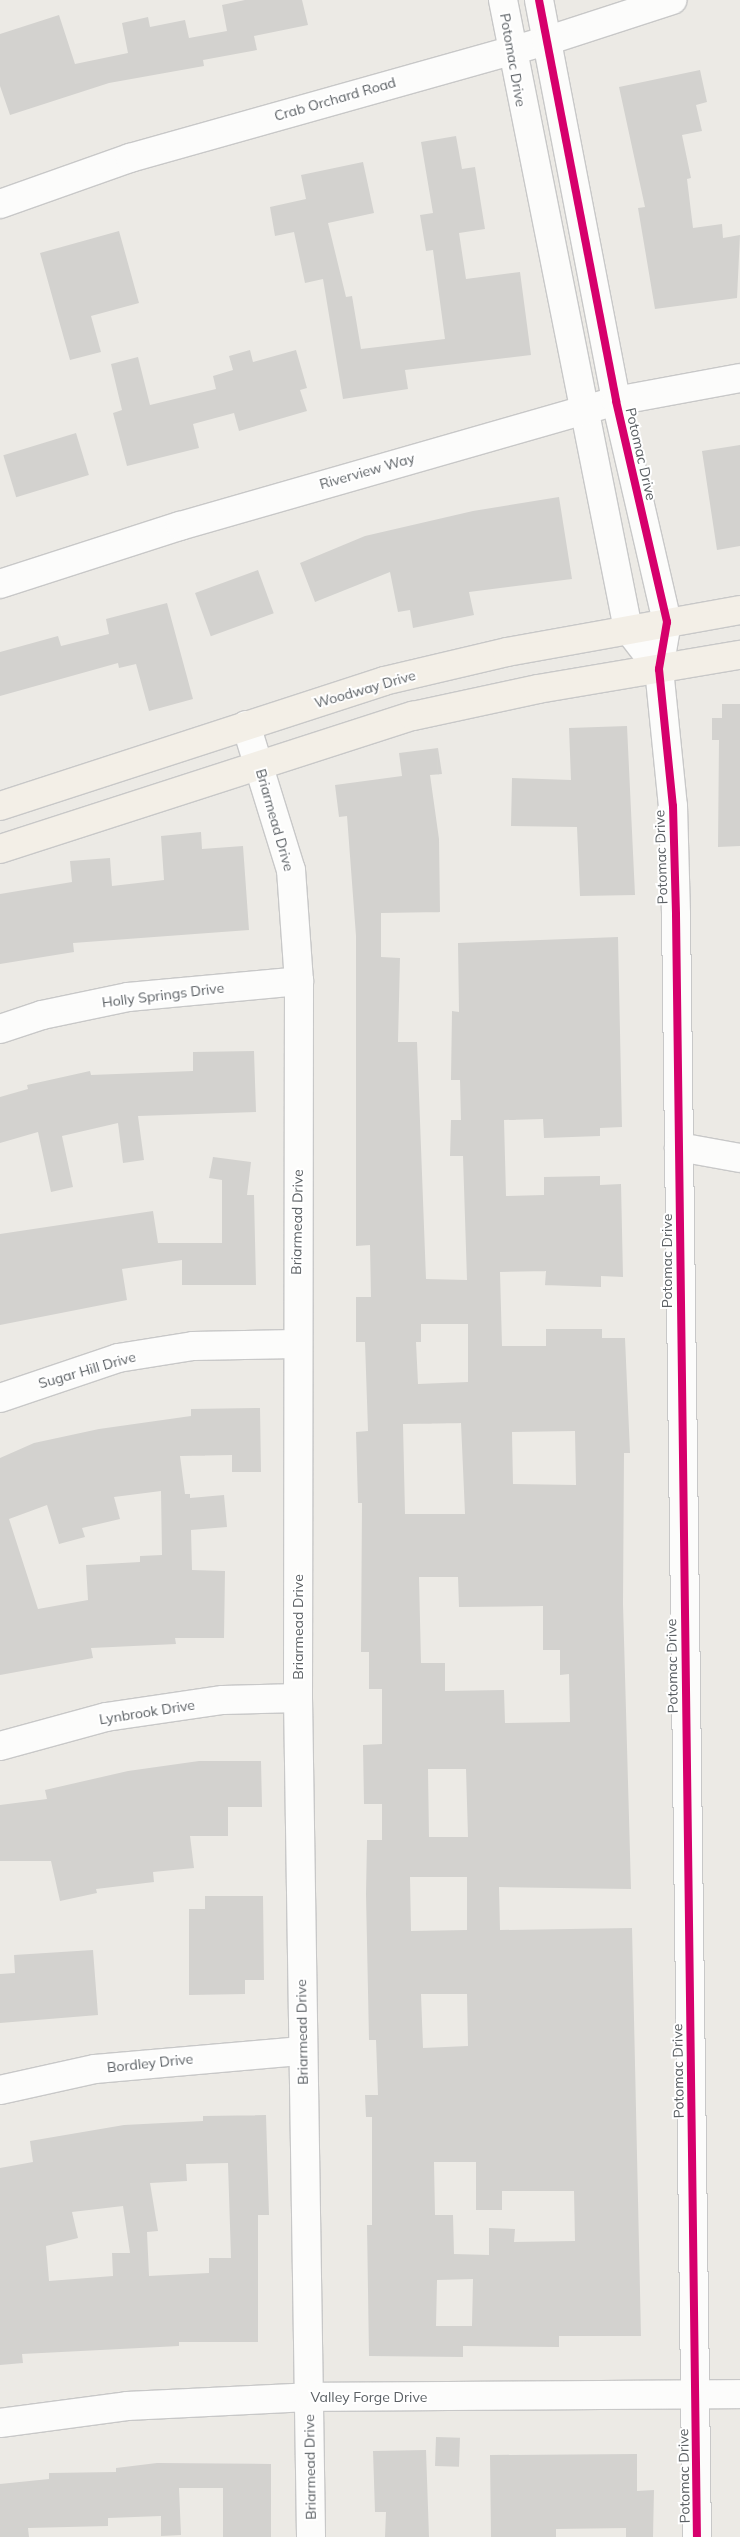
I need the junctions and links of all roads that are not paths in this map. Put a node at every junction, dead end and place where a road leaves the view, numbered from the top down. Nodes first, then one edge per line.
1 (503, 0) edge
2 (539, 0) edge
3 (672, 0) edge
4 (546, 41) junction
5 (510, 50) junction
6 (0, 204) edge
7 (740, 378) edge
8 (616, 401) junction
9 (583, 410) junction
10 (0, 584) edge
11 (740, 610) edge
12 (667, 622) junction
13 (628, 629) junction
14 (740, 655) edge
15 (658, 669) junction
16 (246, 725) junction
17 (259, 769) junction
18 (0, 806) edge
19 (0, 849) edge
20 (299, 980) junction
21 (0, 1029) edge
22 (679, 1147) junction
23 (740, 1158) edge
24 (296, 1344) junction
25 (0, 1398) edge
26 (298, 1698) junction
27 (0, 1746) edge
28 (302, 2051) junction
29 (0, 2090) edge
30 (740, 2394) edge
31 (695, 2395) junction
32 (309, 2397) junction
33 (0, 2423) edge
34 (311, 2537) edge
35 (697, 2537) edge

1 - 5 street, Potomac Drive
2 - 4 street, Potomac Drive
3 - 4 street, Crab Orchard Road
4 - 5 street, Crab Orchard Road
4 - 8 street, Potomac Drive
5 - 6 street, Crab Orchard Road
5 - 9 street, Potomac Drive
7 - 8 street, Riverview Way
8 - 9 street, Riverview Way
8 - 12 street, Potomac Drive
9 - 10 street, Riverview Way
9 - 13 street, Potomac Drive
11 - 12 main road, Woodway Drive
12 - 13 main road, Woodway Drive
12 - 15 street, Potomac Drive
13 - 15 street, Potomac Drive
13 - 16 main road, Woodway Drive
14 - 15 main road
15 - 17 main road
15 - 22 street, Potomac Drive
16 - 17 street, Briarmead Drive
16 - 18 main road, Woodway Drive
17 - 19 main road
17 - 20 street, Briarmead Drive
20 - 21 street, Holly Springs Drive
20 - 24 street, Briarmead Drive
22 - 23 street
22 - 31 street, Potomac Drive
24 - 25 street, Sugar Hill Drive
24 - 26 street, Briarmead Drive
26 - 27 street, Lynbrook Drive
26 - 28 street, Briarmead Drive
28 - 29 street, Bordley Drive
28 - 32 street, Briarmead Drive
30 - 31 street, Valley Forge Drive
31 - 32 street, Valley Forge Drive
31 - 35 street, Potomac Drive
32 - 33 street, Valley Forge Drive
32 - 34 street, Briarmead Drive

